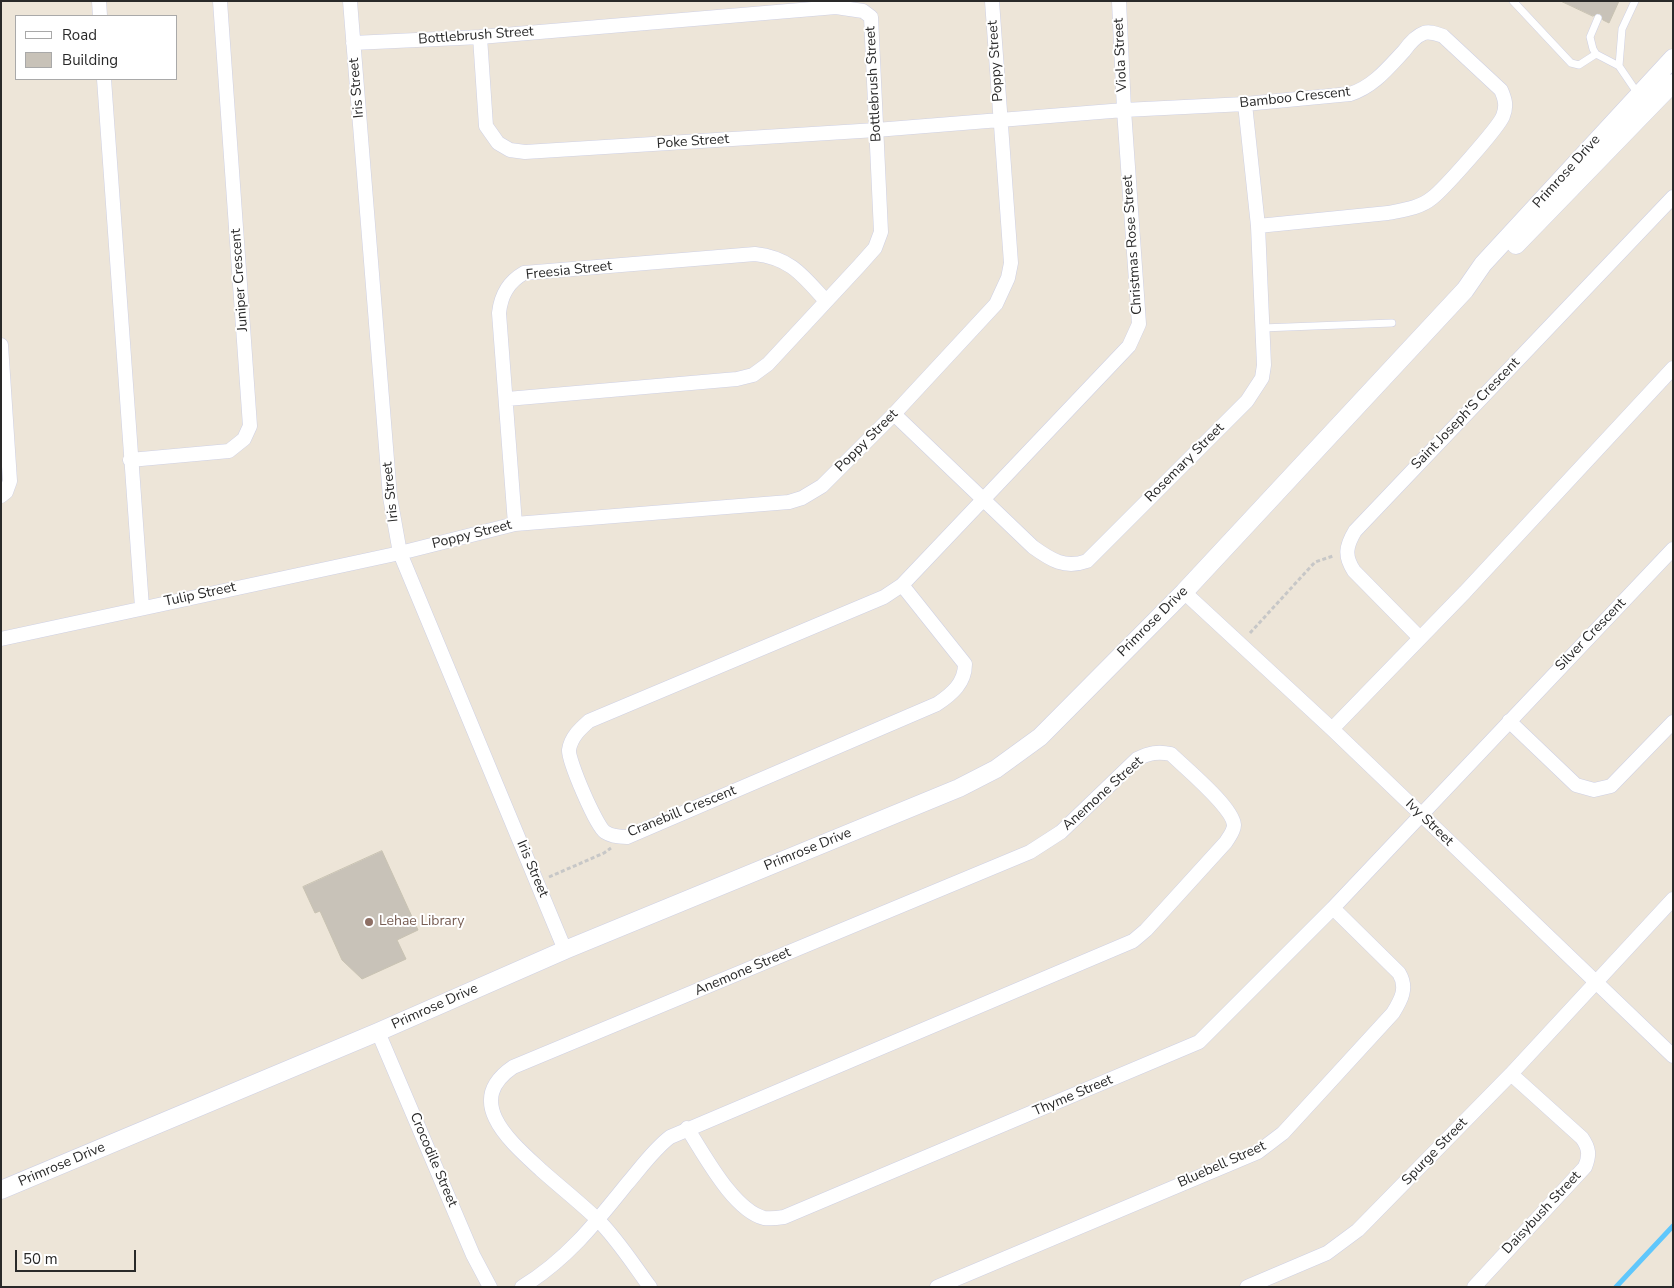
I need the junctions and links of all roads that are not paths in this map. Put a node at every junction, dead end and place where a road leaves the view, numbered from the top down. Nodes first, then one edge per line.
1 (99, 1) edge
2 (220, 1) edge
3 (350, 1) edge
4 (992, 1) edge
5 (1119, 1) edge
6 (1513, 1) edge
7 (1635, 1) edge
8 (100, 15) edge
9 (1598, 18) dead end
10 (480, 37) junction
11 (353, 43) junction
12 (1596, 54) junction
13 (1673, 58) edge
14 (1619, 66) junction
15 (104, 80) edge
16 (1673, 83) edge
17 (1638, 94) junction
18 (1245, 104) junction
19 (1124, 110) junction
20 (1001, 120) junction
21 (876, 130) junction
22 (1673, 197) edge
23 (1258, 226) junction
24 (1465, 290) junction
25 (826, 301) junction
26 (1392, 323) dead end
27 (1262, 328) junction
28 (1, 345) edge
29 (1673, 368) edge
30 (507, 399) junction
31 (894, 414) junction
32 (130, 460) junction
33 (1, 496) edge
34 (983, 500) junction
35 (515, 524) junction
36 (1673, 549) edge
37 (400, 553) junction
38 (902, 585) junction
39 (1184, 592) junction
40 (142, 607) junction
41 (1420, 638) junction
42 (1, 639) edge
43 (1509, 720) junction
44 (1673, 722) edge
45 (1332, 729) junction
46 (1420, 815) junction
47 (1673, 899) edge
48 (1333, 908) junction
49 (565, 950) junction
50 (1595, 981) junction
51 (378, 1032) junction
52 (1673, 1056) edge
53 (1511, 1074) junction
54 (686, 1128) junction
55 (1, 1190) edge
56 (598, 1220) junction
57 (490, 1287) edge
58 (522, 1287) edge
59 (650, 1287) edge
60 (937, 1287) edge
61 (1247, 1287) edge
62 (1474, 1287) edge

1 - 8 street
2 - 32 street, Juniper Crescent
3 - 11 street, Iris Street
4 - 20 street, Poppy Street
5 - 19 street, Viola Street
6 - 12 lane
7 - 14 lane
9 - 12 lane
10 - 11 street, Bottlebrush Street
10 - 21 street, Poke Street
10 - 21 street, Bottlebrush Street
11 - 37 street, Iris Street
12 - 14 lane
13 - 17 street, Primrose Drive
14 - 17 lane
15 - 32 street
16 - 24 street, Primrose Drive
17 - 24 street, Primrose Drive
18 - 19 street, Bamboo Crescent
18 - 23 street, Rosemary Street
18 - 23 street, Bamboo Crescent
19 - 20 street, Bamboo Crescent
19 - 34 street, Christmas Rose Street
20 - 21 street, Poke Street
20 - 31 street, Poppy Street
21 - 25 street, Bottlebrush Street
22 - 41 street, Saint Joseph'S Crescent
23 - 27 street, Rosemary Street
24 - 39 street, Primrose Drive
25 - 30 street, Bottlebrush Street
25 - 30 street, Freesia Street
26 - 27 lane
27 - 34 street, Rosemary Street
28 - 33 street
29 - 41 street
30 - 35 street, Freesia Street
31 - 34 street, Rosemary Street
31 - 35 street, Poppy Street
32 - 40 street
34 - 38 street, Cranebill Crescent
35 - 37 street, Poppy Street
36 - 43 street, Silver Crescent
37 - 40 street, Tulip Street
37 - 49 street, Iris Street
38 - 38 street, Cranebill Crescent
39 - 45 street, Ivy Street
39 - 49 street, Primrose Drive
40 - 42 street, Tulip Street
41 - 45 street
43 - 44 street
43 - 46 street, Silver Crescent
45 - 46 street, Ivy Street
46 - 48 street, Thyme Street
46 - 50 street, Ivy Street
47 - 50 street, Spurge Street
48 - 54 street, Thyme Street
48 - 60 street, Bluebell Street
49 - 51 street, Primrose Drive
50 - 52 street, Ivy Street
50 - 53 street, Spurge Street
51 - 55 street, Primrose Drive
51 - 57 street, Crocodile Street
53 - 61 street, Spurge Street
53 - 62 street, Daisybush Street
54 - 56 street, Anemone Street
54 - 56 street, Anemone Street
56 - 58 street, Anemone Street
56 - 59 street

